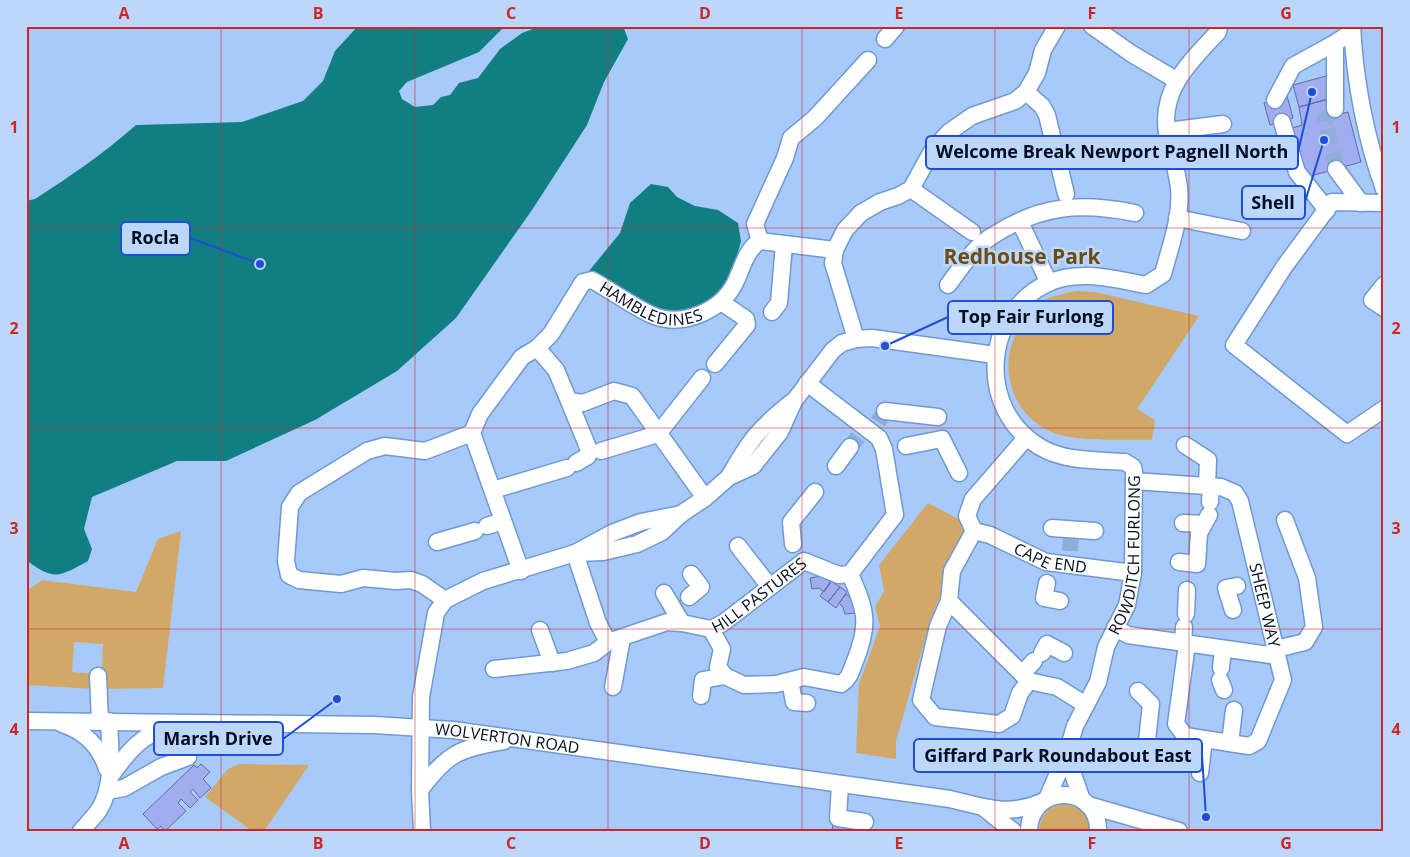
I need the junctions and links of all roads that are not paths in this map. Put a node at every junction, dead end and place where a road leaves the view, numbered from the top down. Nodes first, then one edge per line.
1 (896, 26) edge
2 (1057, 26) edge
3 (1092, 26) edge
4 (1219, 26) edge
5 (1352, 29) edge
6 (885, 39) dead end
7 (1335, 43) junction
8 (868, 60) dead end
9 (1176, 80) junction
10 (1026, 92) junction
11 (1276, 100) dead end
12 (1335, 109) tunnel mouth
13 (1282, 122) dead end
14 (1223, 124) dead end
15 (1166, 131) junction
16 (1336, 169) tunnel mouth
17 (911, 189) junction
18 (1384, 189) edge
19 (1066, 194) dead end
20 (1361, 203) junction
21 (1384, 203) edge
22 (1327, 210) junction
23 (1135, 213) dead end
24 (1177, 218) junction
25 (1020, 222) junction
26 (1242, 231) dead end
27 (972, 232) dead end
28 (756, 243) junction
29 (784, 244) junction
30 (835, 250) junction
31 (1049, 283) junction
32 (948, 285) dead end
33 (1384, 285) edge
34 (721, 302) junction
35 (1384, 308) edge
36 (772, 312) dead end
37 (856, 339) junction
38 (538, 348) junction
39 (995, 355) junction
40 (715, 364) dead end
41 (702, 378) dead end
42 (807, 383) junction
43 (569, 401) junction
44 (1384, 409) edge
45 (938, 417) dead end
46 (868, 429) junction
47 (472, 433) junction
48 (658, 434) junction
49 (1026, 438) junction
50 (1185, 445) dead end
51 (895, 447) junction
52 (601, 451) dead end
53 (836, 466) dead end
54 (959, 473) dead end
55 (1134, 481) junction
56 (493, 490) junction
57 (815, 492) dead end
58 (705, 498) junction
59 (1208, 503) junction
60 (1285, 520) dead end
61 (503, 521) junction
62 (1182, 523) dead end
63 (1052, 528) dead end
64 (974, 531) junction
65 (1095, 531) dead end
66 (437, 542) dead end
67 (738, 546) dead end
68 (1071, 546) junction
69 (799, 552) junction
70 (576, 553) junction
71 (1179, 562) dead end
72 (520, 571) junction
73 (1049, 572) junction
74 (1133, 573) junction
75 (691, 574) dead end
76 (850, 574) junction
77 (1248, 583) junction
78 (770, 587) junction
79 (1187, 590) dead end
80 (664, 593) dead end
81 (446, 600) junction
82 (949, 601) junction
83 (1060, 601) dead end
84 (680, 603) junction
85 (1233, 610) dead end
86 (682, 623) junction
87 (1115, 628) junction
88 (540, 630) dead end
89 (711, 630) junction
90 (1185, 632) junction
91 (615, 640) junction
92 (1224, 649) junction
93 (1064, 652) dead end
94 (1276, 653) junction
95 (552, 663) junction
96 (494, 670) dead end
97 (98, 676) dead end
98 (724, 676) junction
99 (1025, 678) junction
100 (1222, 679) dead end
101 (790, 680) junction
102 (613, 687) dead end
103 (1138, 691) dead end
104 (701, 696) dead end
105 (807, 703) dead end
106 (1086, 705) junction
107 (1234, 710) dead end
108 (26, 720) edge
109 (52, 721) junction
110 (104, 721) junction
111 (189, 722) junction
112 (1149, 723) junction
113 (1176, 724) junction
114 (421, 728) junction
115 (528, 739) junction
116 (1204, 739) junction
117 (1230, 743) junction
118 (1068, 750) junction
119 (188, 757) dead end
120 (1133, 758) dead end
121 (1200, 773) dead end
122 (108, 784) junction
123 (840, 784) junction
124 (420, 790) junction
125 (1044, 800) junction
126 (1085, 803) junction
127 (985, 809) junction
128 (865, 822) dead end
129 (81, 831) edge
130 (422, 831) edge
131 (1013, 831) edge
132 (1029, 831) edge
133 (1098, 831) edge
134 (1168, 831) edge
135 (1178, 831) edge

1 - 6 street
2 - 10 street
3 - 9 street
4 - 9 street, ROWDITCH FURLONG
5 - 7 street
5 - 18 street
7 - 11 street
7 - 12 street
8 - 28 street
9 - 15 street, ROWDITCH FURLONG
10 - 17 street
10 - 19 street
13 - 22 street
14 - 15 street
15 - 24 street, ROWDITCH FURLONG
16 - 20 street
17 - 27 street
17 - 30 street
20 - 21 street
20 - 22 street
22 - 44 street
23 - 25 street
24 - 26 street
24 - 31 street, ROWDITCH FURLONG
25 - 31 street
25 - 32 street
28 - 29 street
28 - 34 street, HAMBLEDINES
29 - 30 street
29 - 36 street
30 - 37 street
31 - 39 street, ROWDITCH FURLONG
33 - 35 street
34 - 38 street, HAMBLEDINES
34 - 40 street
37 - 39 street
37 - 42 street
38 - 43 street
38 - 47 street, HAMBLEDINES
39 - 49 street, ROWDITCH FURLONG
41 - 48 street
42 - 46 street
42 - 58 street
43 - 48 street
43 - 56 street
45 - 46 street
46 - 51 street
46 - 53 street
47 - 56 street
47 - 81 street
48 - 52 street
48 - 58 street
49 - 55 street, ROWDITCH FURLONG
49 - 64 street
50 - 59 street
51 - 54 street
51 - 76 street
55 - 59 street, SHEEP WAY
55 - 74 street, ROWDITCH FURLONG
56 - 61 street
57 - 69 street
58 - 70 street
59 - 62 street
59 - 71 street
59 - 77 street, SHEEP WAY
60 - 94 street
61 - 66 street
61 - 72 street
63 - 68 street
64 - 73 street, CAPE END
64 - 82 street
65 - 68 street
67 - 78 street
68 - 73 street, CAPE END
68 - 74 street, CAPE END
69 - 76 street, HILL PASTURES
69 - 78 street, HILL PASTURES
70 - 72 street
70 - 91 street
72 - 81 street
73 - 83 street
74 - 87 street, ROWDITCH FURLONG
75 - 84 street
76 - 101 street
77 - 85 street
77 - 94 street, SHEEP WAY
78 - 89 street, HILL PASTURES
79 - 90 street
80 - 84 street
81 - 114 street
82 - 99 street
82 - 99 street
84 - 86 street
86 - 89 street, HILL PASTURES
86 - 91 street, HILL PASTURES
87 - 90 street, SHEEP WAY
87 - 106 street, ROWDITCH FURLONG
88 - 95 street
89 - 98 street
90 - 92 street, SHEEP WAY
90 - 113 street
91 - 95 street, HILL PASTURES
91 - 102 street
92 - 94 street, SHEEP WAY
92 - 100 street
93 - 99 street
94 - 117 street
95 - 96 street, HILL PASTURES
97 - 110 street
98 - 101 street
98 - 104 street
99 - 106 street
101 - 105 street
103 - 112 street
106 - 118 street, ROWDITCH FURLONG
107 - 117 street
108 - 109 street, WOLVERTON ROAD
109 - 110 street, WOLVERTON ROAD
109 - 122 street
110 - 111 street, WOLVERTON ROAD
110 - 122 street
111 - 114 street, WOLVERTON ROAD
111 - 122 street
112 - 113 street
112 - 120 street
113 - 116 street
114 - 115 street, WOLVERTON ROAD
114 - 124 street
115 - 123 street, WOLVERTON ROAD
115 - 124 street
116 - 117 street
116 - 121 street
118 - 125 street, ROWDITCH FURLONG
118 - 126 street, ROWDITCH FURLONG
119 - 122 street
122 - 129 street
123 - 127 street, WOLVERTON ROAD
123 - 128 street
124 - 130 street
125 - 126 street, WOLVERTON ROAD
125 - 127 street, WOLVERTON ROAD
125 - 132 street, ROWDITCH FURLONG
126 - 133 street, ROWDITCH FURLONG
126 - 135 street
127 - 131 street, WOLVERTON ROAD
134 - 135 street

